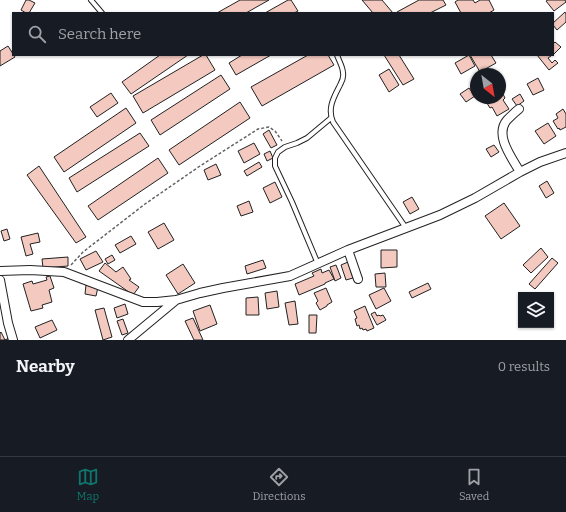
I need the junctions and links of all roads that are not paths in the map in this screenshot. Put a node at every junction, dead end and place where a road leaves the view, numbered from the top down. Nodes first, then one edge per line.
1 (91, 0) edge
2 (101, 12) edge
3 (337, 56) edge
4 (519, 109) dead end
5 (331, 118) junction
6 (566, 153) edge
7 (520, 172) junction
8 (406, 228) junction
9 (348, 250) junction
10 (318, 264) junction
11 (0, 271) edge
12 (358, 279) dead end
13 (0, 280) edge
14 (176, 300) junction
15 (13, 340) edge
16 (128, 340) edge

1 - 2 lane
3 - 5 lane
4 - 7 street
5 - 8 lane
5 - 10 lane
6 - 7 street
7 - 8 street
8 - 9 street
9 - 10 street
9 - 12 street
10 - 14 street
11 - 14 street
13 - 15 street
14 - 16 street

